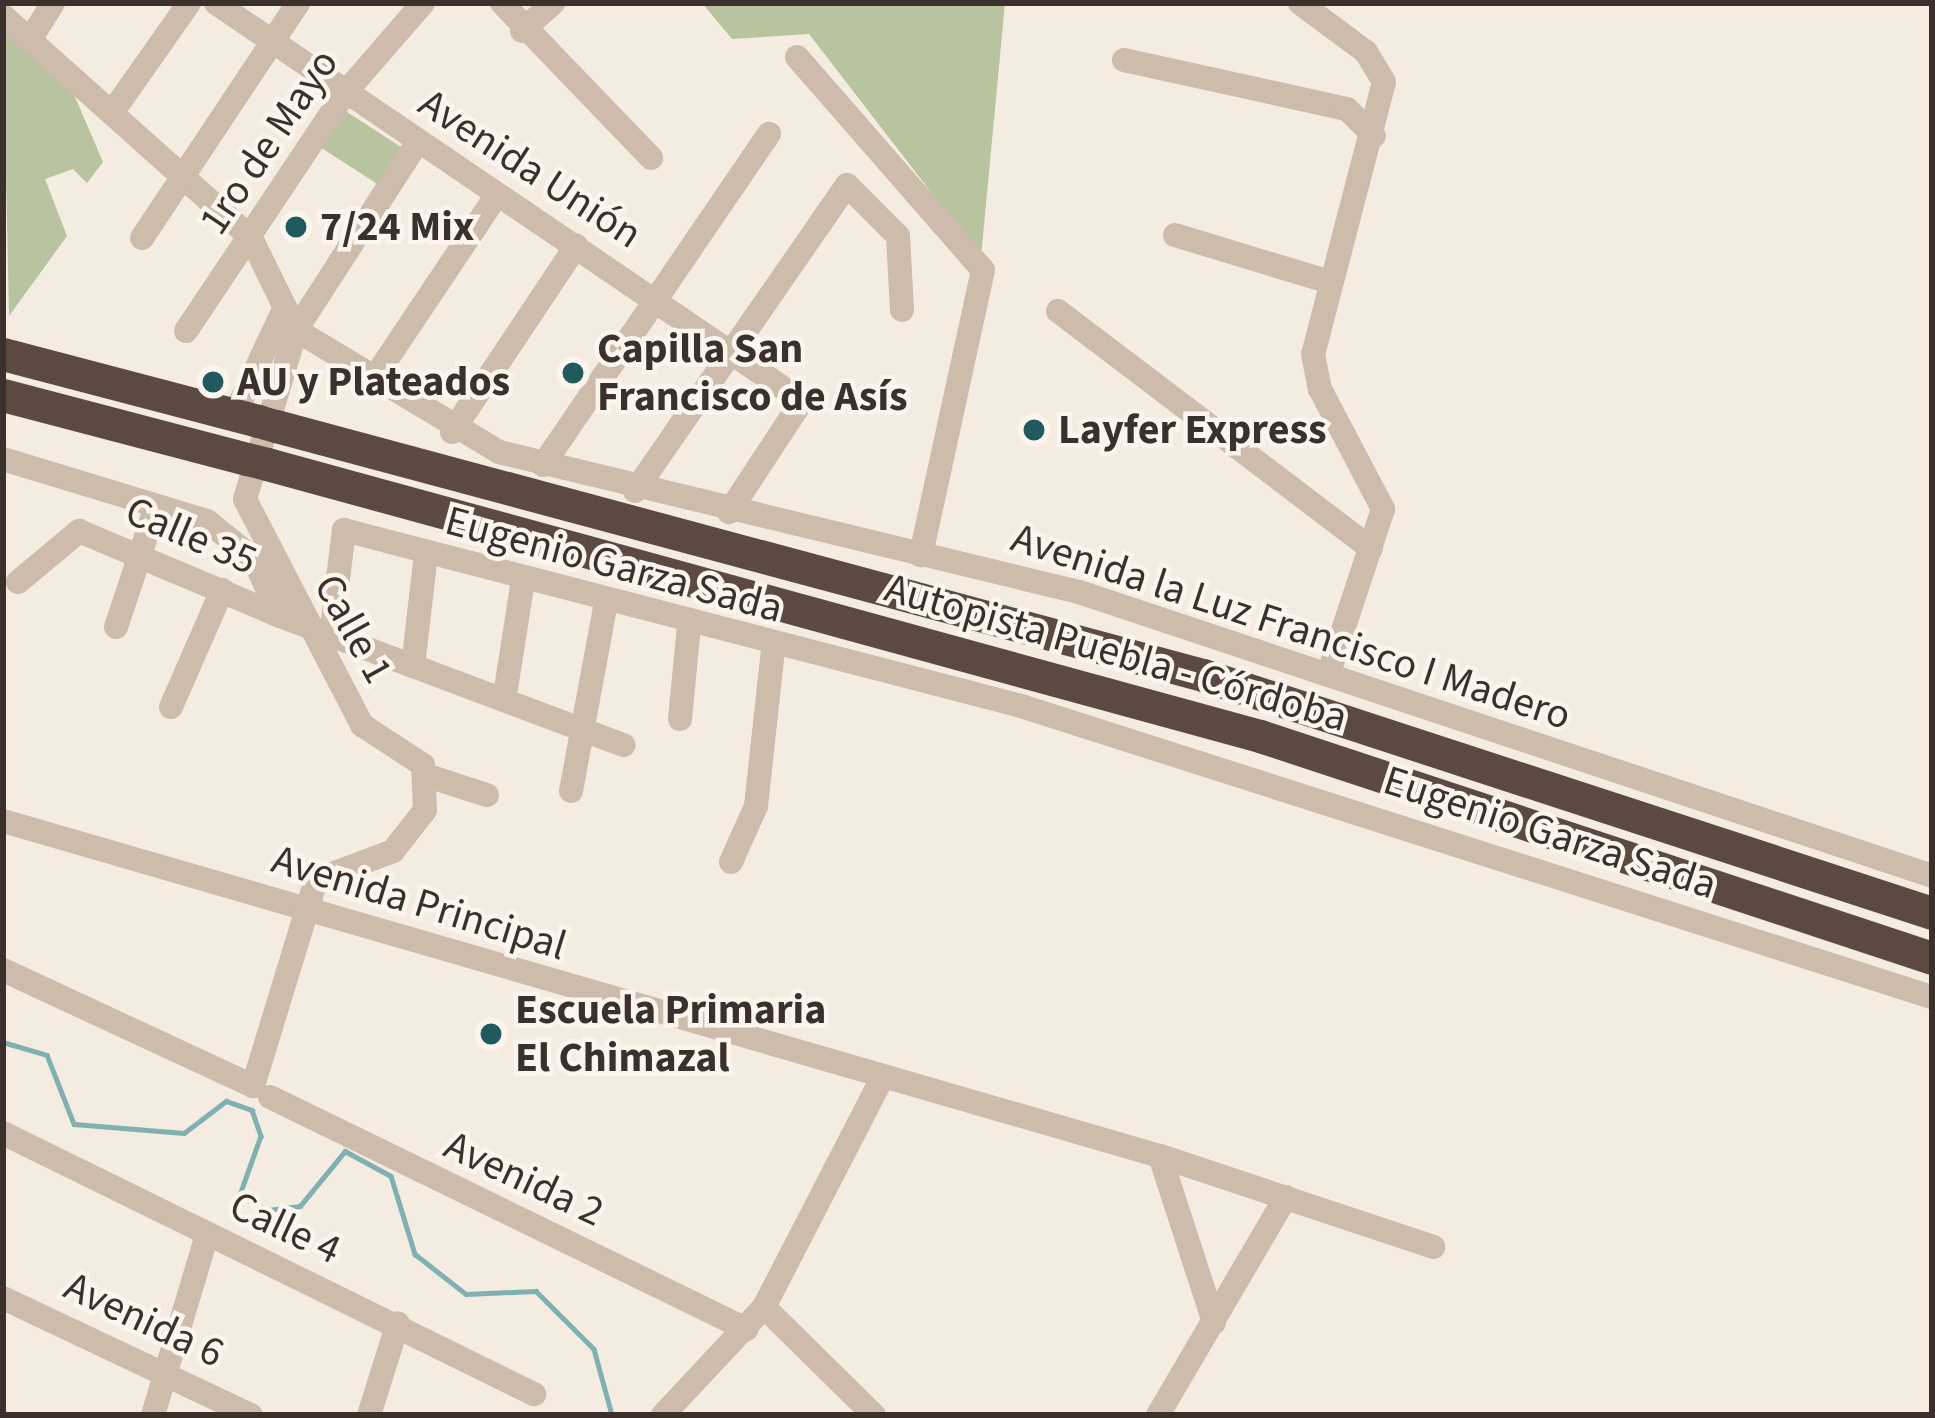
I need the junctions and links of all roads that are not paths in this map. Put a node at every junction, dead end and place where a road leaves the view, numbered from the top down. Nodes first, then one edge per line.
1 (53, 3) edge
2 (189, 3) edge
3 (216, 3) edge
4 (298, 3) edge
5 (423, 3) edge
6 (502, 3) edge
7 (553, 3) edge
8 (1300, 3) edge
9 (3, 16) edge
10 (522, 31) junction
11 (31, 38) junction
12 (271, 42) junction
13 (797, 57) dead end
14 (1124, 60) dead end
15 (345, 93) junction
16 (116, 107) junction
17 (770, 134) dead end
18 (1374, 136) junction
19 (417, 143) junction
20 (651, 158) dead end
21 (186, 171) junction
22 (497, 195) junction
23 (1174, 236) dead end
24 (142, 238) dead end
25 (251, 238) junction
26 (576, 246) junction
27 (1330, 282) junction
28 (653, 296) junction
29 (902, 310) dead end
30 (1058, 311) dead end
31 (291, 318) junction
32 (186, 331) dead end
33 (730, 349) junction
34 (3, 354) edge
35 (373, 380) junction
36 (3, 395) edge
37 (256, 420) junction
38 (452, 432) junction
39 (3, 459) edge
40 (543, 465) junction
41 (635, 490) junction
42 (156, 507) junction
43 (729, 512) junction
44 (1371, 549) junction
45 (426, 554) junction
46 (921, 555) junction
47 (139, 556) junction
48 (523, 580) junction
49 (18, 582) dead end
50 (222, 590) junction
51 (606, 603) junction
52 (280, 616) junction
53 (689, 626) junction
54 (116, 627) dead end
55 (307, 627) junction
56 (331, 638) junction
57 (772, 649) junction
58 (413, 666) junction
59 (1328, 675) junction
60 (505, 694) junction
61 (171, 707) dead end
62 (680, 719) dead end
63 (579, 728) junction
64 (624, 745) dead end
65 (422, 767) junction
66 (571, 791) dead end
67 (487, 795) dead end
68 (3, 821) edge
69 (731, 862) dead end
70 (1932, 876) edge
71 (305, 910) junction
72 (1932, 913) edge
73 (1932, 958) edge
74 (3, 970) edge
75 (1932, 997) edge
76 (880, 1082) junction
77 (262, 1092) junction
78 (3, 1133) edge
79 (1160, 1156) junction
80 (1286, 1197) junction
81 (207, 1235) junction
82 (1433, 1247) dead end
83 (3, 1298) edge
84 (764, 1306) junction
85 (1214, 1322) junction
86 (398, 1323) junction
87 (746, 1329) junction
88 (168, 1372) junction
89 (534, 1394) dead end
90 (153, 1415) edge
91 (251, 1415) edge
92 (369, 1415) edge
93 (663, 1415) edge
94 (874, 1415) edge
95 (1158, 1415) edge

1 - 11 street
2 - 16 street
3 - 12 street, Avenida Unión
4 - 12 street
5 - 15 street, 1ro de Mayo
6 - 10 street
7 - 10 street
8 - 18 street
9 - 11 street
10 - 20 street
11 - 16 street
12 - 15 street, Avenida Unión
12 - 21 street
13 - 46 street
14 - 18 street
15 - 19 street, Avenida Unión
15 - 25 street, 1ro de Mayo
16 - 21 street
17 - 28 street
18 - 27 street
19 - 22 street, Avenida Unión
19 - 31 street
21 - 24 street
21 - 25 street
22 - 26 street, Avenida Unión
22 - 35 street
23 - 27 street
25 - 31 street
25 - 32 street, 1ro de Mayo
26 - 28 street, Avenida Unión
26 - 38 street
27 - 44 street
28 - 33 street, Avenida Unión
28 - 40 street
29 - 33 street
30 - 44 street
31 - 35 street, Avenida la Luz Francisco I Madero
31 - 37 street
31 - 55 street, Calle 1
33 - 41 street
33 - 43 street, Avenida Unión
34 - 37 highway, Autopista Puebla - Córdoba
35 - 38 street, Avenida la Luz Francisco I Madero
36 - 73 highway, Autopista Puebla - Córdoba
37 - 72 highway, Autopista Puebla - Córdoba
38 - 40 street, Avenida la Luz Francisco I Madero
39 - 42 street
40 - 41 street, Avenida la Luz Francisco I Madero
41 - 43 street, Avenida la Luz Francisco I Madero
42 - 47 street
42 - 52 street
43 - 46 street, Avenida la Luz Francisco I Madero
44 - 59 street
45 - 48 street, Eugenio Garza Sada
45 - 56 street, Eugenio Garza Sada
45 - 58 street
46 - 59 street, Avenida la Luz Francisco I Madero
47 - 49 street, Calle 35
47 - 50 street, Calle 35
47 - 54 street
48 - 51 street, Eugenio Garza Sada
48 - 60 street
50 - 52 street, Calle 35
50 - 61 street
51 - 53 street, Eugenio Garza Sada
51 - 63 street
52 - 55 street, Calle 35
53 - 57 street, Eugenio Garza Sada
53 - 62 street
55 - 56 street
55 - 65 street, Calle 1
56 - 58 street
57 - 69 street
57 - 75 street, Eugenio Garza Sada
58 - 60 street
59 - 70 street, Avenida la Luz Francisco I Madero
60 - 63 street
63 - 64 street
63 - 66 street
65 - 67 street, Calle 1
65 - 71 street
68 - 71 street, Avenida Principal
71 - 76 street, Avenida Principal
71 - 77 street
74 - 77 street, Avenida 2
76 - 79 street, Avenida Principal
76 - 84 street
77 - 87 street, Avenida 2
78 - 81 street, Calle 4
79 - 80 street, Avenida Principal
79 - 85 street
80 - 82 street, Avenida Principal
80 - 85 street
81 - 86 street, Calle 4
81 - 88 street
83 - 88 street, Avenida 6
84 - 87 street
84 - 94 street
85 - 95 street
86 - 89 street, Calle 4
86 - 92 street
87 - 93 street
88 - 90 street
88 - 91 street, Avenida 6

